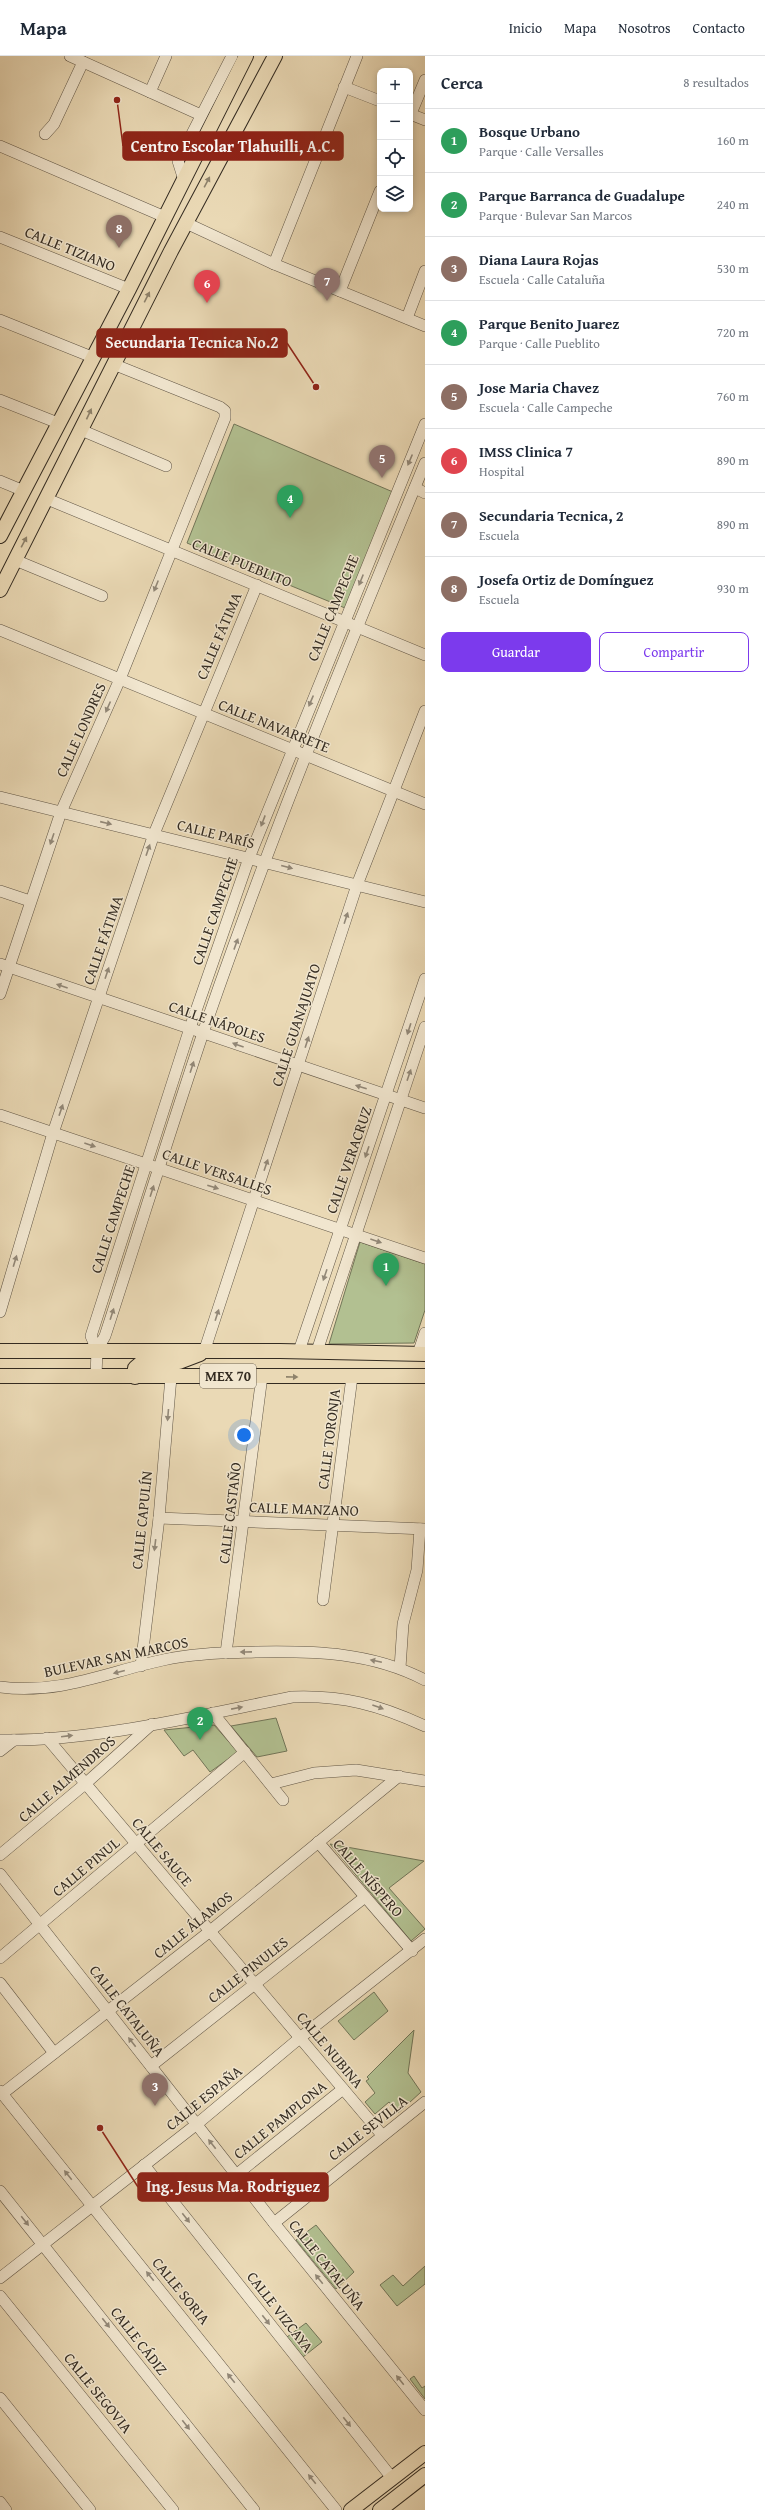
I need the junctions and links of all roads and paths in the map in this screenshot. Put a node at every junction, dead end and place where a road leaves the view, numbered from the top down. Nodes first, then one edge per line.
1 (70, 56) edge
2 (166, 56) edge
3 (275, 56) edge
4 (356, 56) edge
5 (239, 57) edge
6 (83, 62) junction
7 (425, 80) edge
8 (344, 87) junction
9 (150, 92) junction
10 (377, 101) edge
11 (413, 108) edge
12 (201, 115) junction
13 (413, 116) edge
14 (425, 120) edge
15 (45, 134) dead end
16 (0, 146) edge
17 (184, 180) junction
18 (377, 198) edge
19 (165, 217) junction
20 (186, 223) junction
21 (0, 237) edge
22 (274, 264) junction
23 (425, 271) edge
24 (129, 289) junction
25 (340, 291) junction
26 (406, 318) junction
27 (0, 320) edge
28 (425, 326) edge
29 (92, 357) junction
30 (113, 364) junction
31 (0, 400) edge
32 (58, 423) junction
33 (425, 424) edge
34 (81, 430) junction
35 (425, 463) edge
36 (166, 466) dead end
37 (0, 481) edge
38 (415, 488) junction
39 (24, 491) junction
40 (425, 493) edge
41 (48, 499) junction
42 (0, 536) edge
43 (171, 550) junction
44 (15, 560) junction
45 (257, 585) junction
46 (0, 590) edge
47 (102, 596) dead end
48 (344, 621) junction
49 (357, 627) junction
50 (0, 630) edge
51 (425, 655) edge
52 (120, 679) junction
53 (425, 711) edge
54 (204, 713) junction
55 (291, 749) junction
56 (305, 755) junction
57 (393, 791) junction
58 (0, 797) edge
59 (425, 804) edge
60 (62, 812) junction
61 (154, 834) junction
62 (249, 858) junction
63 (266, 862) junction
64 (357, 885) junction
65 (0, 891) edge
66 (30, 901) junction
67 (425, 902) edge
68 (4, 966) edge
69 (425, 979) edge
70 (0, 994) edge
71 (99, 998) junction
72 (425, 1027) edge
73 (190, 1028) junction
74 (204, 1033) junction
75 (299, 1067) junction
76 (387, 1096) junction
77 (400, 1100) junction
78 (425, 1108) edge
79 (0, 1116) edge
80 (54, 1133) junction
81 (146, 1164) junction
82 (160, 1169) junction
83 (254, 1200) junction
84 (340, 1230) junction
85 (355, 1234) junction
86 (425, 1258) edge
87 (0, 1312) edge
88 (425, 1333) edge
89 (97, 1350) junction
90 (0, 1351) edge
91 (299, 1351) junction
92 (204, 1352) junction
93 (317, 1352) junction
94 (422, 1354) edge
95 (0, 1376) edge
96 (96, 1376) junction
97 (171, 1376) junction
98 (262, 1376) junction
99 (425, 1376) edge
100 (135, 1377) junction
101 (352, 1377) junction
102 (158, 1518) junction
103 (244, 1522) junction
104 (334, 1525) junction
105 (422, 1529) edge
106 (323, 1600) dead end
107 (226, 1652) junction
108 (141, 1666) junction
109 (400, 1668) junction
110 (425, 1680) edge
111 (0, 1687) edge
112 (213, 1713) junction
113 (152, 1724) junction
114 (425, 1726) edge
115 (47, 1738) junction
116 (0, 1740) edge
117 (14, 1740) junction
118 (0, 1751) edge
119 (246, 1752) junction
120 (399, 1776) junction
121 (425, 1781) edge
122 (85, 1784) junction
123 (271, 1784) junction
124 (283, 1800) dead end
125 (318, 1842) junction
126 (136, 1845) junction
127 (0, 1855) edge
128 (0, 1874) edge
129 (365, 1897) junction
130 (40, 1925) junction
131 (209, 1932) junction
132 (420, 1946) edge
133 (0, 1958) edge
134 (0, 1983) edge
135 (255, 1984) junction
136 (108, 2011) junction
137 (301, 2037) junction
138 (54, 2052) junction
139 (151, 2066) junction
140 (343, 2088) junction
141 (1, 2092) edge
142 (425, 2102) edge
143 (196, 2124) junction
144 (382, 2135) junction
145 (144, 2166) junction
146 (236, 2175) junction
147 (0, 2191) edge
148 (93, 2205) junction
149 (274, 2223) junction
150 (44, 2244) junction
151 (0, 2278) edge
152 (0, 2296) edge
153 (0, 2398) edge
154 (425, 2410) edge
155 (425, 2453) edge
156 (425, 2476) edge
157 (392, 2478) junction
158 (0, 2502) edge
159 (386, 2508) edge
160 (6, 2510) edge
161 (90, 2510) edge
162 (173, 2510) edge
163 (254, 2510) edge
164 (336, 2510) edge
165 (351, 2510) edge

1 - 6 street
2 - 9 street
20 -> 3 main road
4 - 8 street
5 - 12 street
5 - 17 main road
6 - 9 street
6 - 15 street
7 - 11 street
8 - 10 street
8 - 22 street
9 - 12 street
12 - 17 street
13 - 14 street
16 - 19 street
17 - 19 main road
18 - 25 street
19 - 24 main road
20 - 22 street
30 -> 20 main road
21 - 24 street, CALLE TIZIANO
22 - 25 street
23 - 26 street
24 - 29 main road
25 - 26 street
26 - 28 street
27 - 29 street
29 - 32 main road
34 -> 30 main road
30 - 43 street, CALLE LONDRES
31 - 32 street
32 - 39 main road
33 -> 48 street, CALLE CAMPECHE
34 - 36 street
34 - 41 main road
35 - 38 street, CALLE CAMPECHE
37 - 39 street
38 - 40 street
38 - 49 street, CALLE CAMPECHE
39 - 42 main road
41 - 43 street, CALLE PUEBLITO
44 -> 41 main road
43 - 45 street, CALLE PUEBLITO
43 -> 52 street, CALLE LONDRES
44 - 46 main road
44 - 47 street
45 - 48 street, CALLE PUEBLITO
45 - 54 street, CALLE FÁTIMA
48 - 49 street, CALLE PUEBLITO
48 -> 55 street, CALLE CAMPECHE
49 - 51 street, CALLE PUEBLITO
49 - 56 street, CALLE CAMPECHE
50 - 52 street, CALLE NAVARRETE
52 - 54 street, CALLE NAVARRETE
52 -> 60 street, CALLE LONDRES
53 - 57 street, CALLE GUANAJUATO
54 - 55 street, CALLE NAVARRETE
54 - 61 street, CALLE FÁTIMA
55 - 56 street, CALLE NAVARRETE
55 -> 62 street, CALLE CAMPECHE
56 - 57 street, CALLE NAVARRETE
56 - 63 street, CALLE CAMPECHE
57 - 59 street, CALLE NAVARRETE
57 - 64 street, CALLE GUANAJUATO
58 - 60 street, CALLE PARÍS
60 -> 61 street, CALLE PARÍS
60 -> 66 street, CALLE LONDRES
61 - 62 street, CALLE PARÍS
71 -> 61 street, CALLE FÁTIMA
62 - 63 street, CALLE PARÍS
62 - 73 street, CALLE CAMPECHE
63 -> 64 street, CALLE PARÍS
74 -> 63 street, CALLE CAMPECHE
64 - 67 street, CALLE PARÍS
75 -> 64 street, CALLE GUANAJUATO
65 - 66 street
66 - 68 street, CALLE LONDRES
68 - 70 street, CALLE LONDRES
71 -> 68 street, CALLE NÁPOLES
69 -> 76 street, CALLE VERACRUZ
71 - 73 street, CALLE NÁPOLES
80 -> 71 street, CALLE FÁTIMA
77 -> 72 street, CALLE VERACRUZ
73 - 74 street, CALLE NÁPOLES
73 - 81 street, CALLE CAMPECHE
75 -> 74 street, CALLE NÁPOLES
82 -> 74 street, CALLE CAMPECHE
76 -> 75 street, CALLE NÁPOLES
83 -> 75 street, CALLE GUANAJUATO
76 - 77 street, CALLE NÁPOLES
76 -> 84 street, CALLE VERACRUZ
77 - 78 street, CALLE NÁPOLES
77 - 85 street, CALLE VERACRUZ
79 - 80 street, CALLE VERSALLES
80 -> 81 street, CALLE VERSALLES
87 -> 80 street, CALLE FÁTIMA
81 - 82 street, CALLE VERSALLES
81 - 89 street, CALLE CAMPECHE
82 -> 83 street, CALLE VERSALLES
89 -> 82 street, CALLE CAMPECHE
83 - 84 street, CALLE VERSALLES
92 -> 83 street, CALLE GUANAJUATO
84 - 85 street, CALLE VERSALLES
84 -> 91 street, CALLE VERACRUZ
85 -> 86 street, CALLE VERSALLES
85 - 93 street, CALLE VERACRUZ
88 - 94 street
89 - 90 main road, MEX 70
89 - 92 main road, MEX 70
89 - 96 street, CALLE CAMPECHE
91 - 92 main road, MEX 70
91 - 93 main road, MEX 70
92 - 100 main road
93 - 94 main road, MEX 70
95 - 96 main road, MEX 70
96 - 100 main road, MEX 70
97 - 98 main road, MEX 70
97 - 100 main road, MEX 70
97 -> 102 street, CALLE CAPULÍN
98 -> 101 main road, MEX 70
98 - 103 street, CALLE CASTAÑO
99 - 101 main road, MEX 70
101 - 104 street, CALLE TORONJA
102 - 103 street, CALLE MANZANO
102 -> 108 street, CALLE CAPULÍN
103 - 104 street, CALLE MANZANO
103 - 107 street, CALLE CASTAÑO
104 - 105 street, CALLE MANZANO
104 - 106 street, CALLE TORONJA
105 - 109 street
107 - 108 street, BULEVAR SAN MARCOS
109 -> 107 street, BULEVAR SAN MARCOS
108 -> 111 street, BULEVAR SAN MARCOS
109 - 110 street, BULEVAR SAN MARCOS
112 - 113 street
112 -> 114 street
112 - 119 street
115 -> 113 street
113 - 122 street, CALLE ALMENDROS
115 - 117 street
115 - 122 street, CALLE SAUCE
116 - 117 street
117 - 118 street
119 - 123 street
119 - 126 street, CALLE PINUL
120 - 121 street
120 - 123 street
120 - 125 street, CALLE ÁLAMOS
122 - 126 street, CALLE SAUCE
122 - 127 street, CALLE ALMENDROS
123 - 124 street
125 - 129 street, CALLE NÍSPERO
125 - 131 street, CALLE ÁLAMOS
126 - 130 street, CALLE PINUL
126 - 131 street, CALLE SAUCE
128 - 130 street, CALLE CATALUÑA
129 - 132 street, CALLE NÍSPERO
129 - 135 street, CALLE PINULES
130 - 133 street, CALLE PINUL
130 - 136 street, CALLE CATALUÑA
131 - 135 street, CALLE SAUCE
131 - 136 street, CALLE ÁLAMOS
132 - 137 street, CALLE ESPAÑA
134 - 138 street
135 - 137 street, CALLE NUBINA
135 - 139 street, CALLE PINULES
136 - 138 street, CALLE ÁLAMOS
139 -> 136 street, CALLE CATALUÑA
137 - 140 street, CALLE NUBINA
137 - 143 street, CALLE ESPAÑA
138 - 141 street, CALLE ÁLAMOS
139 - 143 street, CALLE CATALUÑA
140 - 144 street, CALLE NUBINA
140 - 146 street, CALLE PAMPLONA
148 -> 141 street, CALLE SORIA
142 - 144 street, CALLE SEVILLA
143 - 145 street, CALLE ESPAÑA
146 -> 143 street, CALLE CATALUÑA
144 - 149 street, CALLE SEVILLA
145 - 148 street, CALLE ESPAÑA
145 -> 157 street, CALLE VIZCAYA
146 - 149 street, CALLE CATALUÑA
147 -> 150 street, CALLE CÁDIZ
148 - 150 street, CALLE ESPAÑA
164 -> 148 street, CALLE SORIA
154 -> 149 street, CALLE CATALUÑA
150 - 151 street, CALLE ESPAÑA
150 -> 163 street, CALLE CÁDIZ
152 - 162 street, CALLE SEGOVIA
153 - 161 street
155 - 157 main road
156 - 159 main road
157 - 165 main road
158 - 160 street

